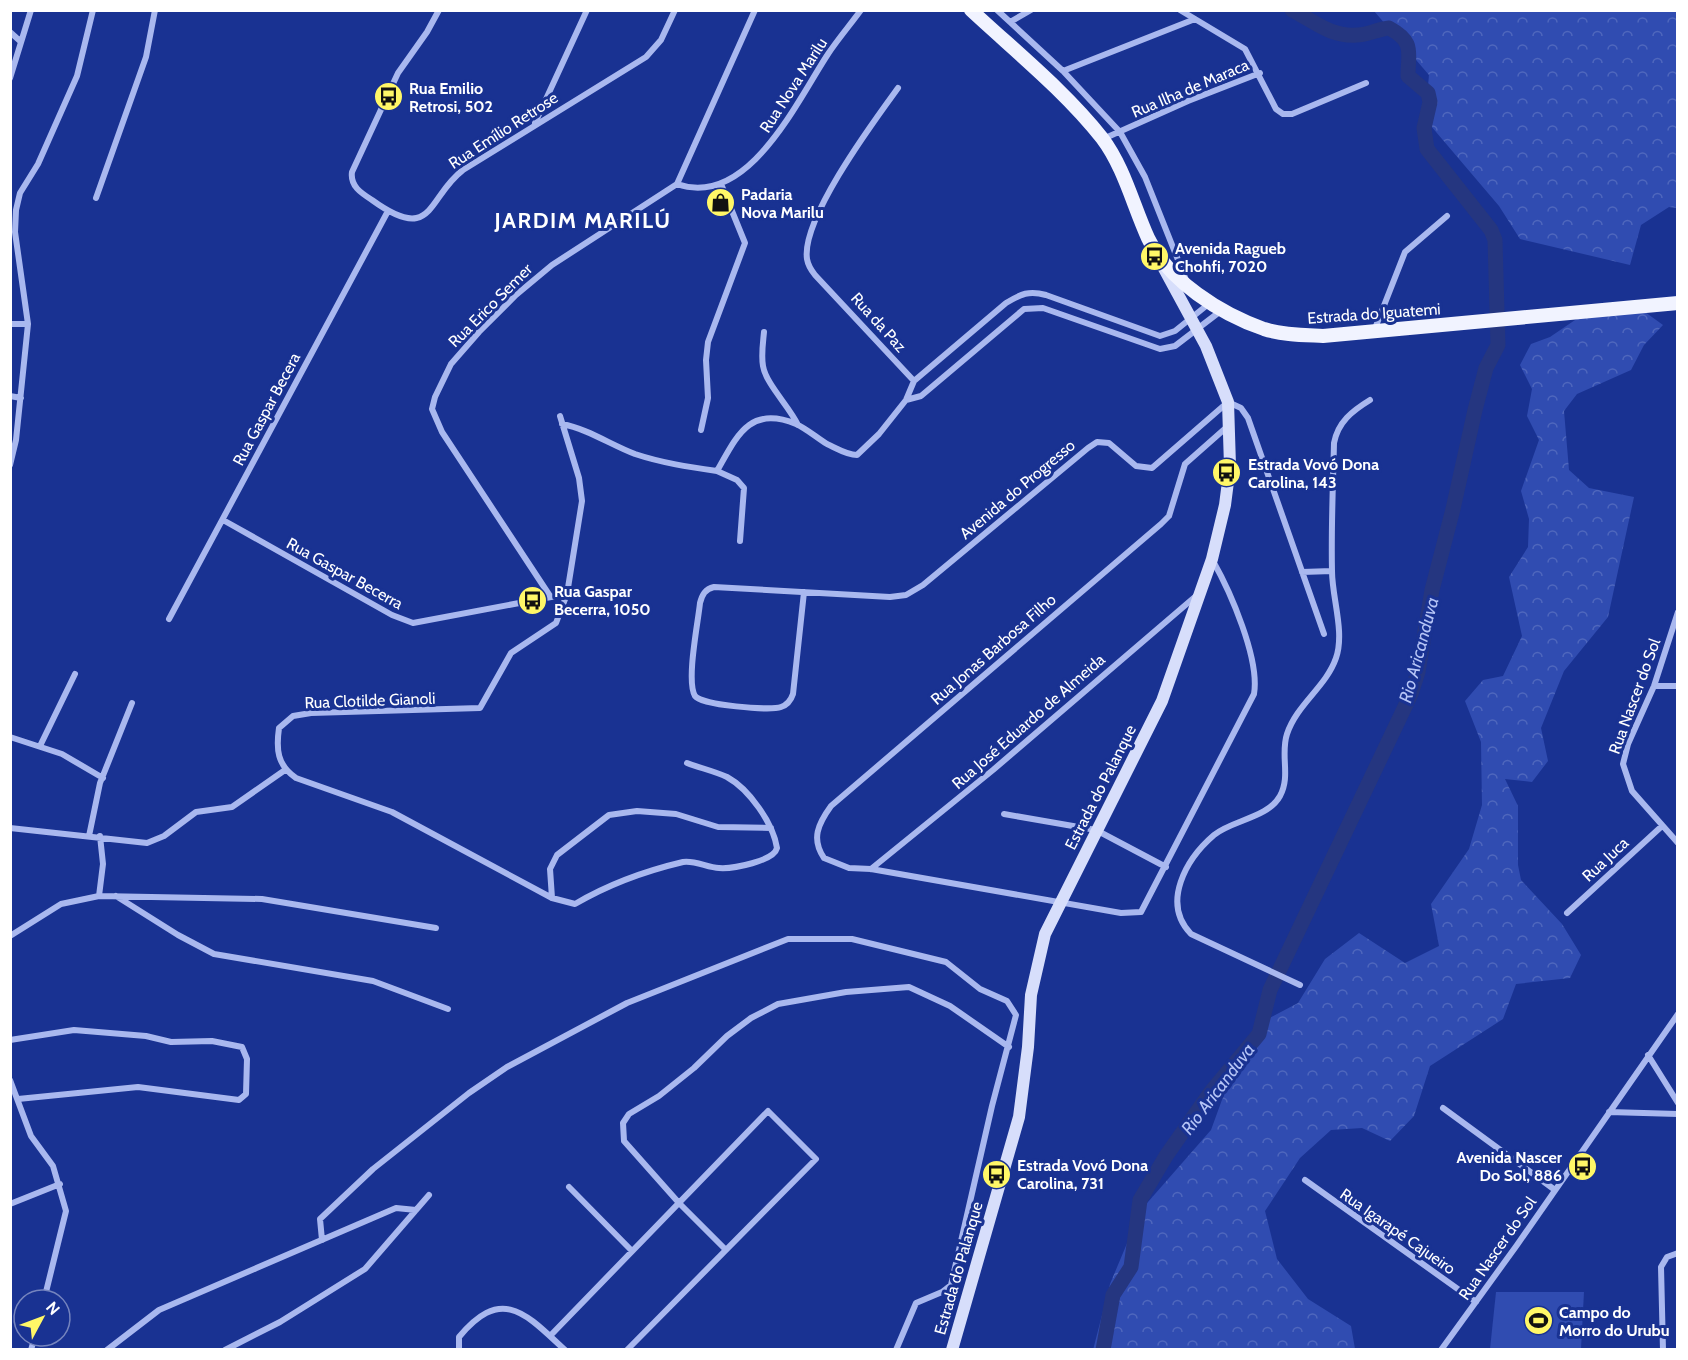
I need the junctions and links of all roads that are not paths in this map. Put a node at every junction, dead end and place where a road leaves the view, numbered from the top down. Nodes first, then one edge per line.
1 (31, 10) edge
2 (93, 10) edge
3 (155, 10) edge
4 (439, 10) edge
5 (587, 10) edge
6 (675, 10) edge
7 (755, 10) edge
8 (861, 10) edge
9 (971, 10) edge
10 (997, 10) edge
11 (1031, 10) edge
12 (1180, 10) edge
13 (1195, 19) junction
14 (1010, 22) junction
15 (10, 32) edge
16 (20, 41) junction
17 (1064, 70) junction
18 (1260, 73) junction
19 (10, 78) edge
20 (1366, 83) dead end
21 (898, 88) dead end
22 (535, 123) junction
23 (1120, 132) junction
24 (1103, 140) junction
25 (677, 184) junction
26 (721, 184) junction
27 (96, 198) dead end
28 (388, 211) junction
29 (1447, 216) dead end
30 (1154, 250) junction
31 (1187, 285) junction
32 (1677, 303) edge
33 (1217, 305) junction
34 (1191, 320) junction
35 (10, 324) edge
36 (28, 324) junction
37 (1199, 330) junction
38 (764, 332) dead end
39 (1374, 332) junction
40 (914, 381) junction
41 (10, 396) edge
42 (21, 398) junction
43 (906, 400) junction
44 (1370, 400) dead end
45 (1228, 402) junction
46 (560, 416) dead end
47 (562, 424) junction
48 (798, 425) junction
49 (1228, 426) junction
50 (702, 430) dead end
51 (10, 465) edge
52 (717, 471) junction
53 (223, 520) junction
54 (740, 541) dead end
55 (1212, 559) junction
56 (1332, 571) junction
57 (1302, 572) junction
58 (804, 592) junction
59 (1202, 592) junction
60 (567, 594) junction
61 (550, 596) junction
62 (1677, 612) edge
63 (169, 619) dead end
64 (1323, 634) dead end
65 (75, 674) dead end
66 (1654, 686) junction
67 (1677, 686) edge
68 (132, 703) dead end
69 (10, 737) edge
70 (40, 746) junction
71 (687, 763) dead end
72 (285, 770) junction
73 (103, 778) junction
74 (1004, 814) dead end
75 (1662, 826) junction
76 (10, 828) edge
77 (771, 828) junction
78 (1096, 830) junction
79 (89, 836) junction
80 (99, 836) junction
81 (1677, 843) edge
82 (1166, 867) junction
83 (871, 869) junction
84 (116, 895) junction
85 (99, 896) junction
86 (552, 898) junction
87 (1059, 903) junction
88 (1567, 913) dead end
89 (436, 928) dead end
90 (11, 933) edge
91 (1300, 985) dead end
92 (448, 1009) dead end
93 (1677, 1014) edge
94 (10, 1040) edge
95 (1009, 1047) junction
96 (1648, 1055) junction
97 (10, 1080) edge
98 (18, 1099) junction
99 (1677, 1102) edge
100 (1443, 1108) dead end
101 (1609, 1112) junction
102 (1677, 1114) edge
103 (1305, 1180) dead end
104 (60, 1184) junction
105 (569, 1187) dead end
106 (1555, 1190) junction
107 (429, 1195) dead end
108 (679, 1203) junction
109 (10, 1204) edge
110 (416, 1210) junction
111 (322, 1240) junction
112 (726, 1250) junction
113 (632, 1251) junction
114 (1677, 1253) edge
115 (47, 1288) edge
116 (1476, 1302) junction
117 (550, 1336) junction
118 (107, 1350) edge
119 (225, 1350) edge
120 (459, 1350) edge
121 (565, 1350) edge
122 (627, 1350) edge
123 (896, 1350) edge
124 (952, 1350) edge
125 (1441, 1350) edge
126 (1663, 1350) edge

1 - 16 street
2 - 36 street
3 - 27 street
4 - 28 street, Rua Emílio Retrose
5 - 22 street
6 - 22 street, Rua Emílio Retrose
7 - 25 street
8 - 26 street, Rua Nova Marilu
9 - 24 main road, Estrada do Iguatemi
10 - 14 street
11 - 14 street
12 - 13 street
13 - 17 street
13 - 18 street
14 - 17 street
15 - 16 street
16 - 19 street
17 - 23 street
18 - 20 street, Rua Ilha de Maraca
18 - 23 street, Rua Ilha de Maraca
21 - 40 street, Rua da Paz
22 - 28 street, Rua Emílio Retrose
23 - 24 street, Rua Ilha de Maraca
23 - 31 street
24 - 30 main road, Estrada do Iguatemi
25 - 26 street
25 - 61 street, Rua Erico Semer
26 - 50 street
28 - 53 street, Rua Gaspar Becera
29 - 39 street
30 - 31 main road, Estrada do Iguatemi
30 - 34 street, Estrada do Palanque
31 - 33 main road, Estrada do Iguatemi
32 - 39 main road, Estrada do Iguatemi
33 - 34 street
33 - 37 street
33 - 39 main road, Estrada do Iguatemi
34 - 37 street, Estrada do Palanque
34 - 40 street
35 - 36 street
36 - 42 street
37 - 43 street
37 - 45 street, Estrada do Palanque
38 - 48 street
40 - 43 street
41 - 42 street
42 - 51 street
43 - 48 street
44 - 56 street
45 - 49 street, Estrada do Palanque
45 - 57 street
45 - 58 street, Avenida do Progresso
46 - 47 street
47 - 52 street
47 - 60 street
48 - 52 street
49 - 55 street, Estrada do Palanque
49 - 83 street, Rua Jonas Barbosa Filho
52 - 54 street
53 - 61 street, Rua Gaspar Becerra
53 - 63 street, Rua Gaspar Becera
55 - 59 street, Estrada do Palanque
55 - 82 street
56 - 57 street
56 - 91 street
57 - 64 street
58 - 58 street, Avenida do Progresso
59 - 78 street, Estrada do Palanque
59 - 83 street, Rua José Eduardo de Almeida
60 - 61 street, Rua Gaspar Becerra
60 - 72 street, Rua Clotilde Gianoli
62 - 66 street, Rua Nascer do Sol
65 - 70 street
66 - 67 street
66 - 75 street, Rua Nascer do Sol
68 - 73 street
69 - 70 street
70 - 73 street
71 - 77 street
72 - 80 street
72 - 86 street
73 - 79 street
74 - 78 street
75 - 81 street, Rua Nascer do Sol
75 - 88 street, Rua Juca
76 - 79 street
77 - 86 street
77 - 86 street
78 - 82 street
78 - 87 street, Estrada do Palanque
79 - 80 street
80 - 85 street
82 - 87 street, Rua Jonas Barbosa Filho
83 - 87 street, Rua Jonas Barbosa Filho
84 - 85 street
84 - 89 street
84 - 92 street
85 - 90 street
87 - 124 street, Estrada do Palanque
93 - 96 street, Rua Nascer do Sol
94 - 98 street
95 - 108 street
95 - 111 street
95 - 123 street
96 - 99 street
96 - 101 street, Rua Nascer do Sol
97 - 98 street
98 - 104 street
100 - 106 street
101 - 102 street
101 - 106 street, Rua Nascer do Sol
103 - 116 street, Rua Igarapé Cajueiro
104 - 109 street
104 - 115 street
105 - 113 street
106 - 116 street, Rua Nascer do Sol
107 - 110 street
108 - 112 street
108 - 112 street
108 - 113 street
110 - 111 street
110 - 119 street
111 - 118 street
112 - 122 street
113 - 117 street
114 - 126 street
116 - 125 street, Rua Nascer do Sol
117 - 120 street
117 - 121 street

